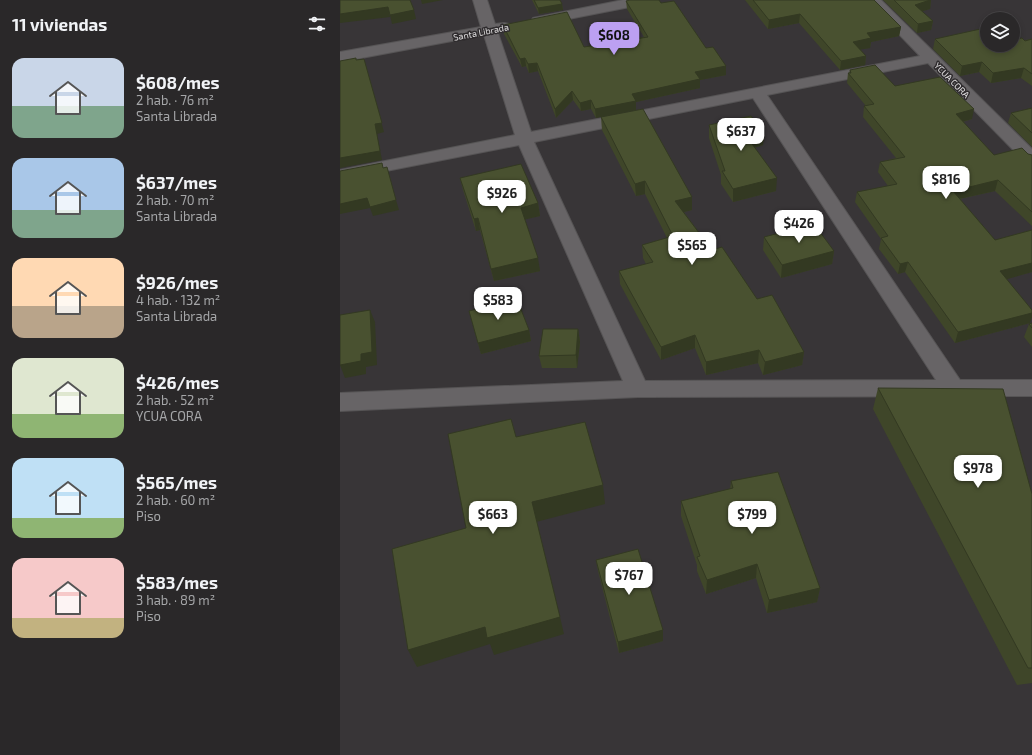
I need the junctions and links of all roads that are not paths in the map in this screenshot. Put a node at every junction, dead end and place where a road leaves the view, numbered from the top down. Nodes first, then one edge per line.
1 (480, 0) edge
2 (645, 0) edge
3 (873, 0) edge
4 (490, 30) junction
5 (340, 57) edge
6 (931, 58) junction
7 (757, 92) junction
8 (524, 138) junction
9 (1032, 159) edge
10 (340, 175) edge
11 (1032, 388) edge
12 (638, 389) junction
13 (954, 389) junction
14 (340, 402) edge

1 - 4 street
2 - 4 street, Santa Librada
3 - 6 street, YCUA CORA
4 - 5 street, Santa Librada
4 - 8 street
6 - 7 street
6 - 9 street, YCUA CORA
7 - 8 street
7 - 13 street
8 - 10 street
8 - 12 street
11 - 13 street
12 - 13 street
12 - 14 street

